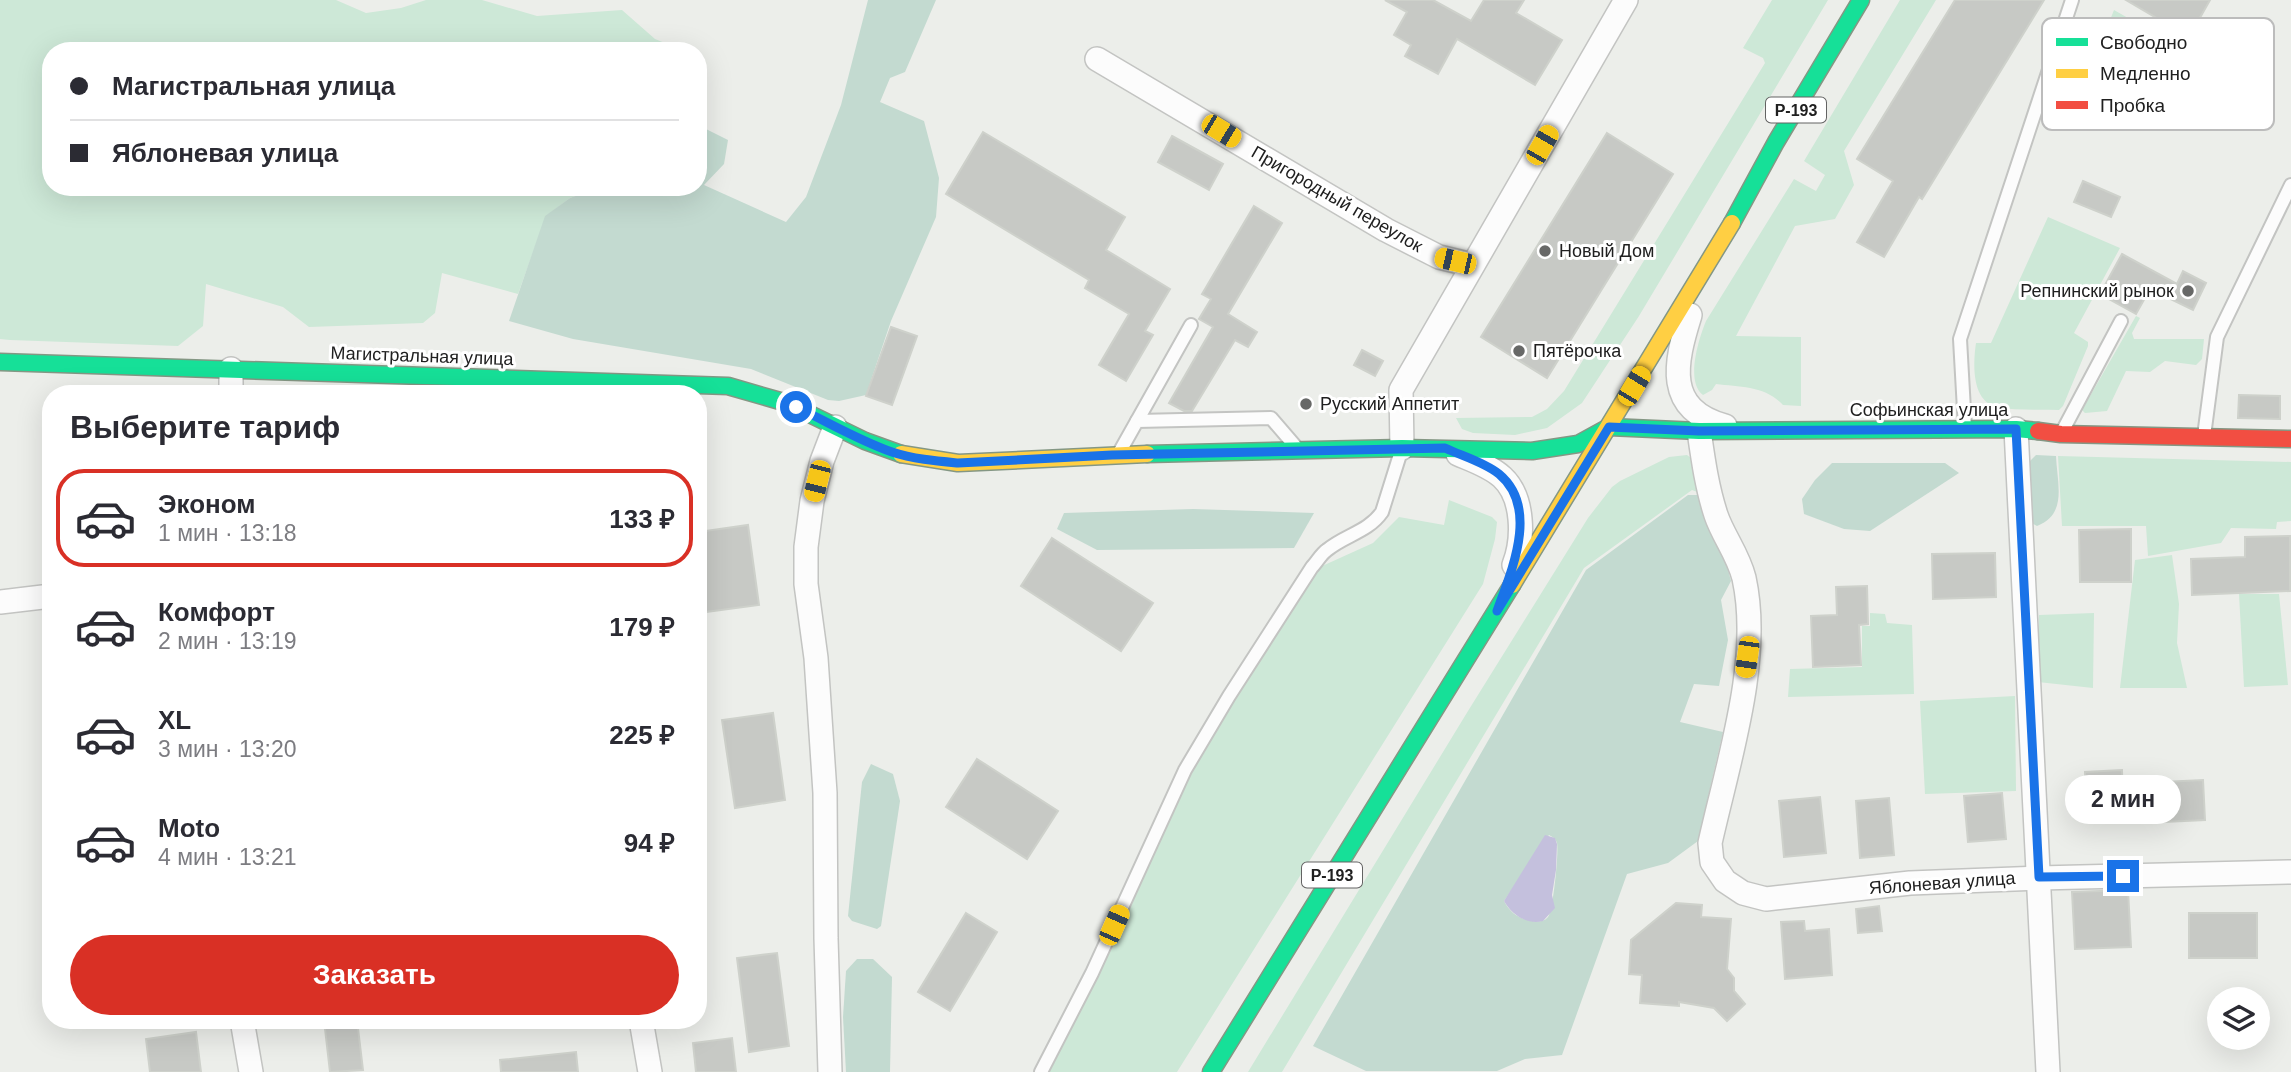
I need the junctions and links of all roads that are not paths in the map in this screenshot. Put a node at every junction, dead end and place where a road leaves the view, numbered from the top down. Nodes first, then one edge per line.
1 (1626, 0) edge
2 (1861, 0) edge
3 (2072, 0) edge
4 (2066, 18) edge
5 (1097, 59) dead end
6 (2042, 92) edge
7 (2291, 185) edge
8 (1472, 265) junction
9 (1703, 269) junction
10 (2121, 321) dead end
11 (1191, 325) dead end
12 (0, 362) edge
13 (231, 369) junction
14 (231, 385) edge
15 (531, 385) edge
16 (707, 386) edge
17 (1137, 421) junction
18 (835, 426) junction
19 (1609, 427) junction
20 (1965, 428) junction
21 (2016, 429) junction
22 (1699, 431) junction
23 (1763, 431) junction
24 (2062, 434) junction
25 (2204, 436) junction
26 (2291, 439) edge
27 (1402, 448) junction
28 (1445, 448) junction
29 (1298, 450) junction
30 (1118, 455) junction
31 (42, 597) edge
32 (0, 602) edge
33 (1497, 611) junction
34 (2291, 872) edge
35 (2039, 877) junction
36 (244, 1029) edge
37 (643, 1029) edge
38 (251, 1072) edge
39 (650, 1072) edge
40 (830, 1072) edge
41 (1041, 1072) edge
42 (1211, 1072) edge
43 (2048, 1072) edge

1 - 8 street
2 - 9 main road, Р-193
3 - 4 lane
5 - 8 street, Пригородный переулок
6 - 20 lane
7 - 25 lane
8 - 27 street
9 - 19 main road, Р-193
9 - 23 street
10 - 24 lane
11 - 17 lane
12 - 13 main road, Магистральная улица
13 - 14 street
13 - 15 main road, Магистральная улица
16 - 18 main road, Магистральная улица
17 - 29 lane
17 - 30 lane
18 - 30 main road, Магистральная улица
18 - 40 street
19 - 22 main road, Софьинская улица
19 - 28 main road, Магистральная улица
19 - 33 main road, Р-193
20 - 21 main road, Софьинская улица
20 - 23 main road, Софьинская улица
21 - 24 main road, Софьинская улица
21 - 35 street
22 - 23 main road, Софьинская улица
22 - 35 street, Яблоневая улица
24 - 25 main road, Софьинская улица
25 - 26 main road, Софьинская улица
27 - 28 main road, Магистральная улица
27 - 29 main road, Магистральная улица
27 - 41 lane
28 - 33 street
29 - 30 main road, Магистральная улица
31 - 32 street
33 - 42 main road, Р-193
34 - 35 street, Яблоневая улица
35 - 43 street
36 - 38 street
37 - 39 street

